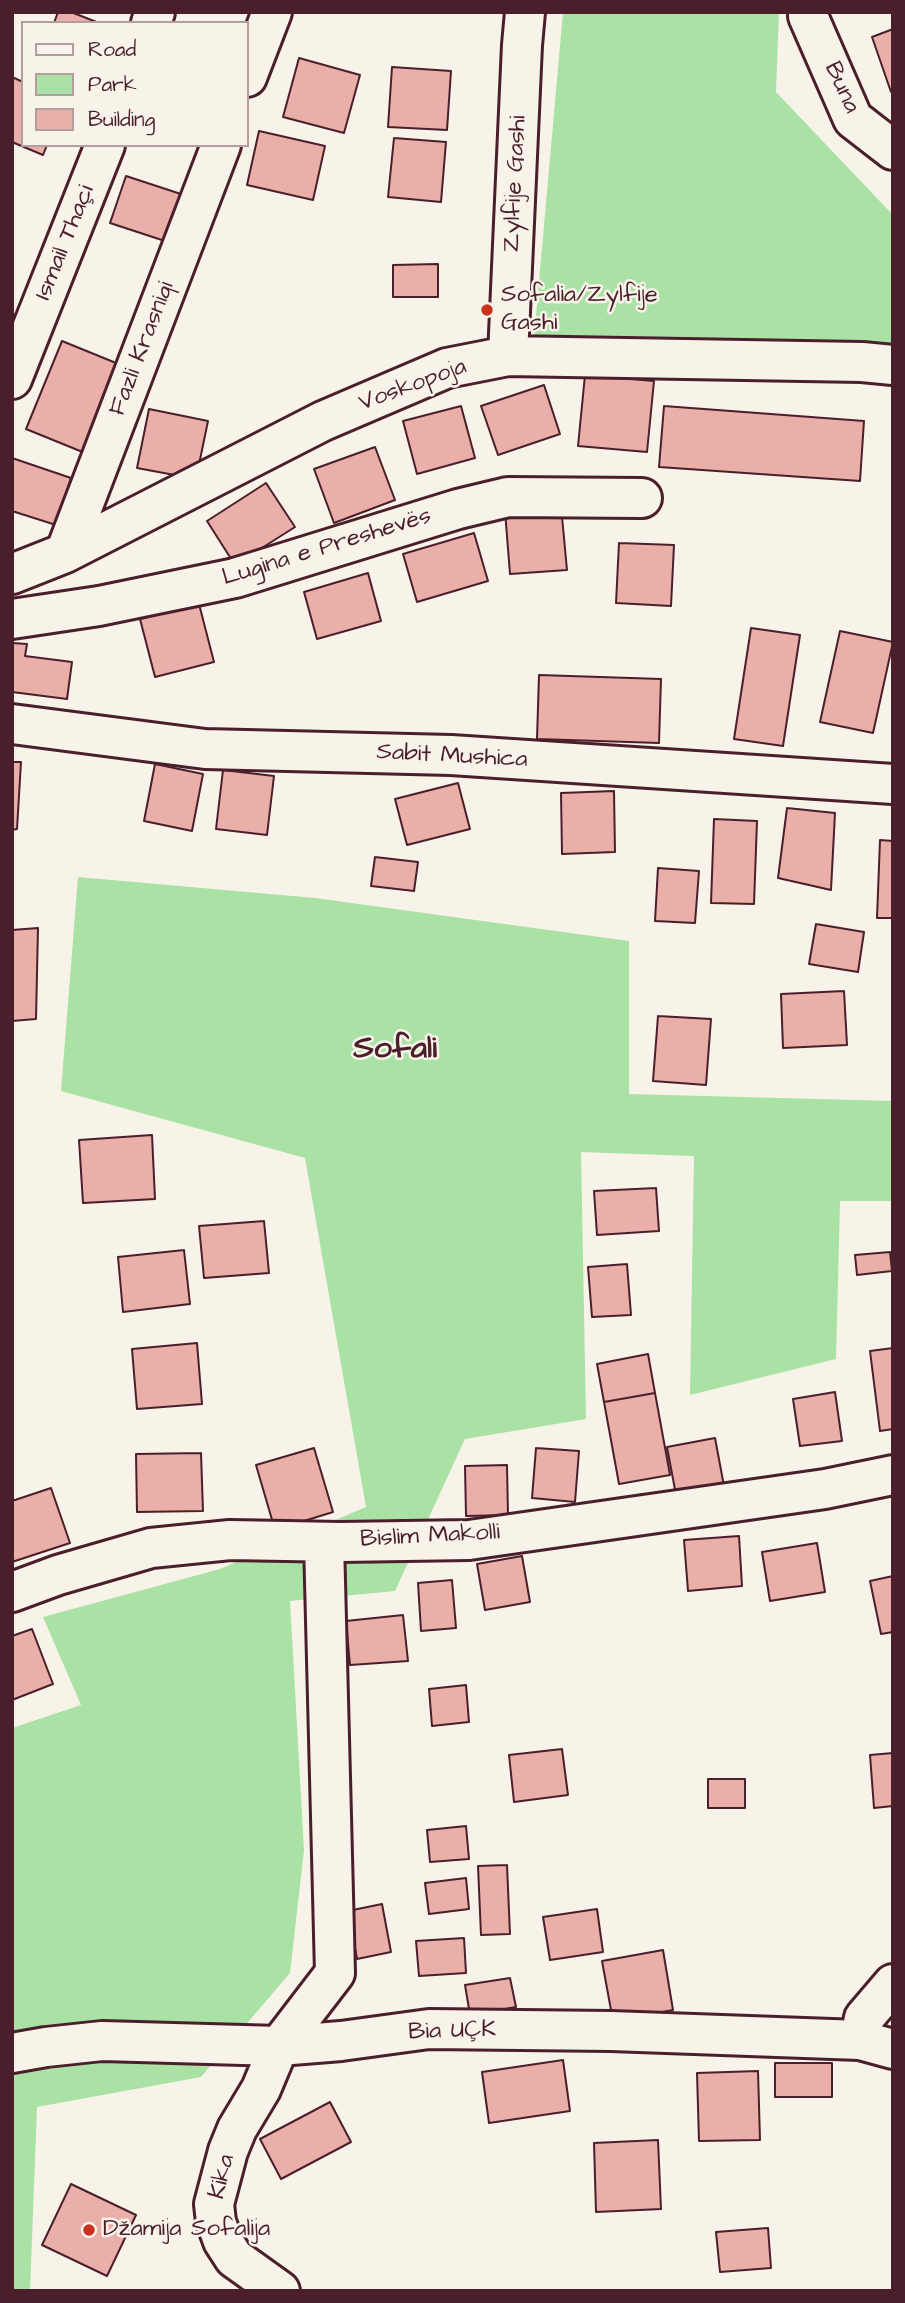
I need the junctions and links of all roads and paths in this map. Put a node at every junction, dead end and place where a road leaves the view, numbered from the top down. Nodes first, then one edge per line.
1 (272, 12) edge
2 (525, 12) edge
3 (809, 12) edge
4 (248, 74) edge
5 (104, 147) edge
6 (220, 147) edge
7 (893, 150) edge
8 (508, 356) junction
9 (893, 365) edge
10 (12, 379) edge
11 (642, 498) dead end
12 (65, 553) junction
13 (12, 574) edge
14 (12, 618) edge
15 (12, 723) edge
16 (893, 784) edge
17 (893, 1475) edge
18 (324, 1542) junction
19 (12, 1592) edge
20 (893, 1984) edge
21 (876, 2045) edge
22 (279, 2046) junction
23 (12, 2053) edge
24 (280, 2291) edge

1 - 4 street
2 - 8 street, Zylfije Gashi
3 - 7 street, Buna
5 - 10 street, Ismail Thaçi
6 - 12 street, Fazli Krasniqi
8 - 9 street, Voskopoja
8 - 12 street, Voskopoja
11 - 14 street, Lugina e Preshevës
12 - 13 street, Voskopoja
15 - 16 street, Sabit Mushica
17 - 18 street, Bislim Makolli
18 - 19 street, Bislim Makolli
18 - 22 street, Kika
20 - 21 street
21 - 22 street, Bia UÇK
22 - 23 street, Bia UÇK
22 - 24 street, Kika

